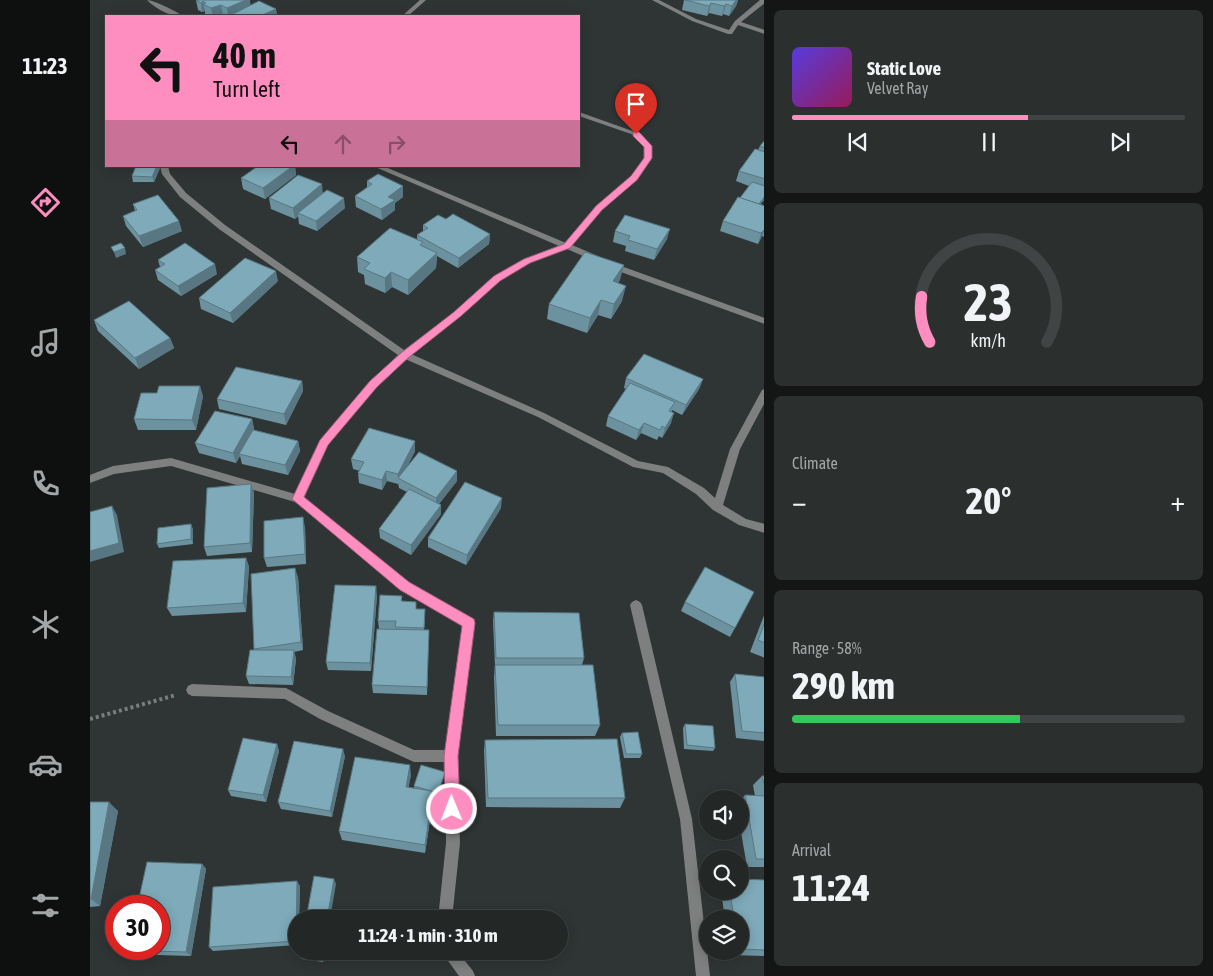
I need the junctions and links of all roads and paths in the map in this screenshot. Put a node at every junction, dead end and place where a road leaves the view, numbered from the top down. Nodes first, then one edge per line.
1 (150, 0) edge
2 (423, 0) edge
3 (655, 0) edge
4 (764, 0) edge
5 (178, 15) edge
6 (407, 15) edge
7 (738, 22) junction
8 (764, 32) edge
9 (580, 114) edge
10 (164, 167) edge
11 (378, 167) edge
12 (567, 246) junction
13 (764, 321) edge
14 (404, 355) junction
15 (764, 392) edge
16 (762, 403) edge
17 (90, 479) edge
18 (298, 499) junction
19 (717, 508) junction
20 (764, 529) edge
21 (636, 605) dead end
22 (192, 690) joint
23 (90, 719) edge
24 (451, 756) junction
25 (446, 910) edge
26 (455, 960) edge
27 (468, 976) edge
28 (703, 976) edge

1 - 5 street
2 - 6 street
3 - 7 street
4 - 7 street
7 - 8 street
9 - 12 street
10 - 14 street
11 - 12 street
12 - 13 street
12 - 14 street
14 - 18 street
14 - 19 street
15 - 16 street
16 - 19 street
17 - 18 street
18 - 24 street
19 - 20 street
21 - 28 street
22 - 23 path
22 - 24 street
24 - 25 street
26 - 27 street

